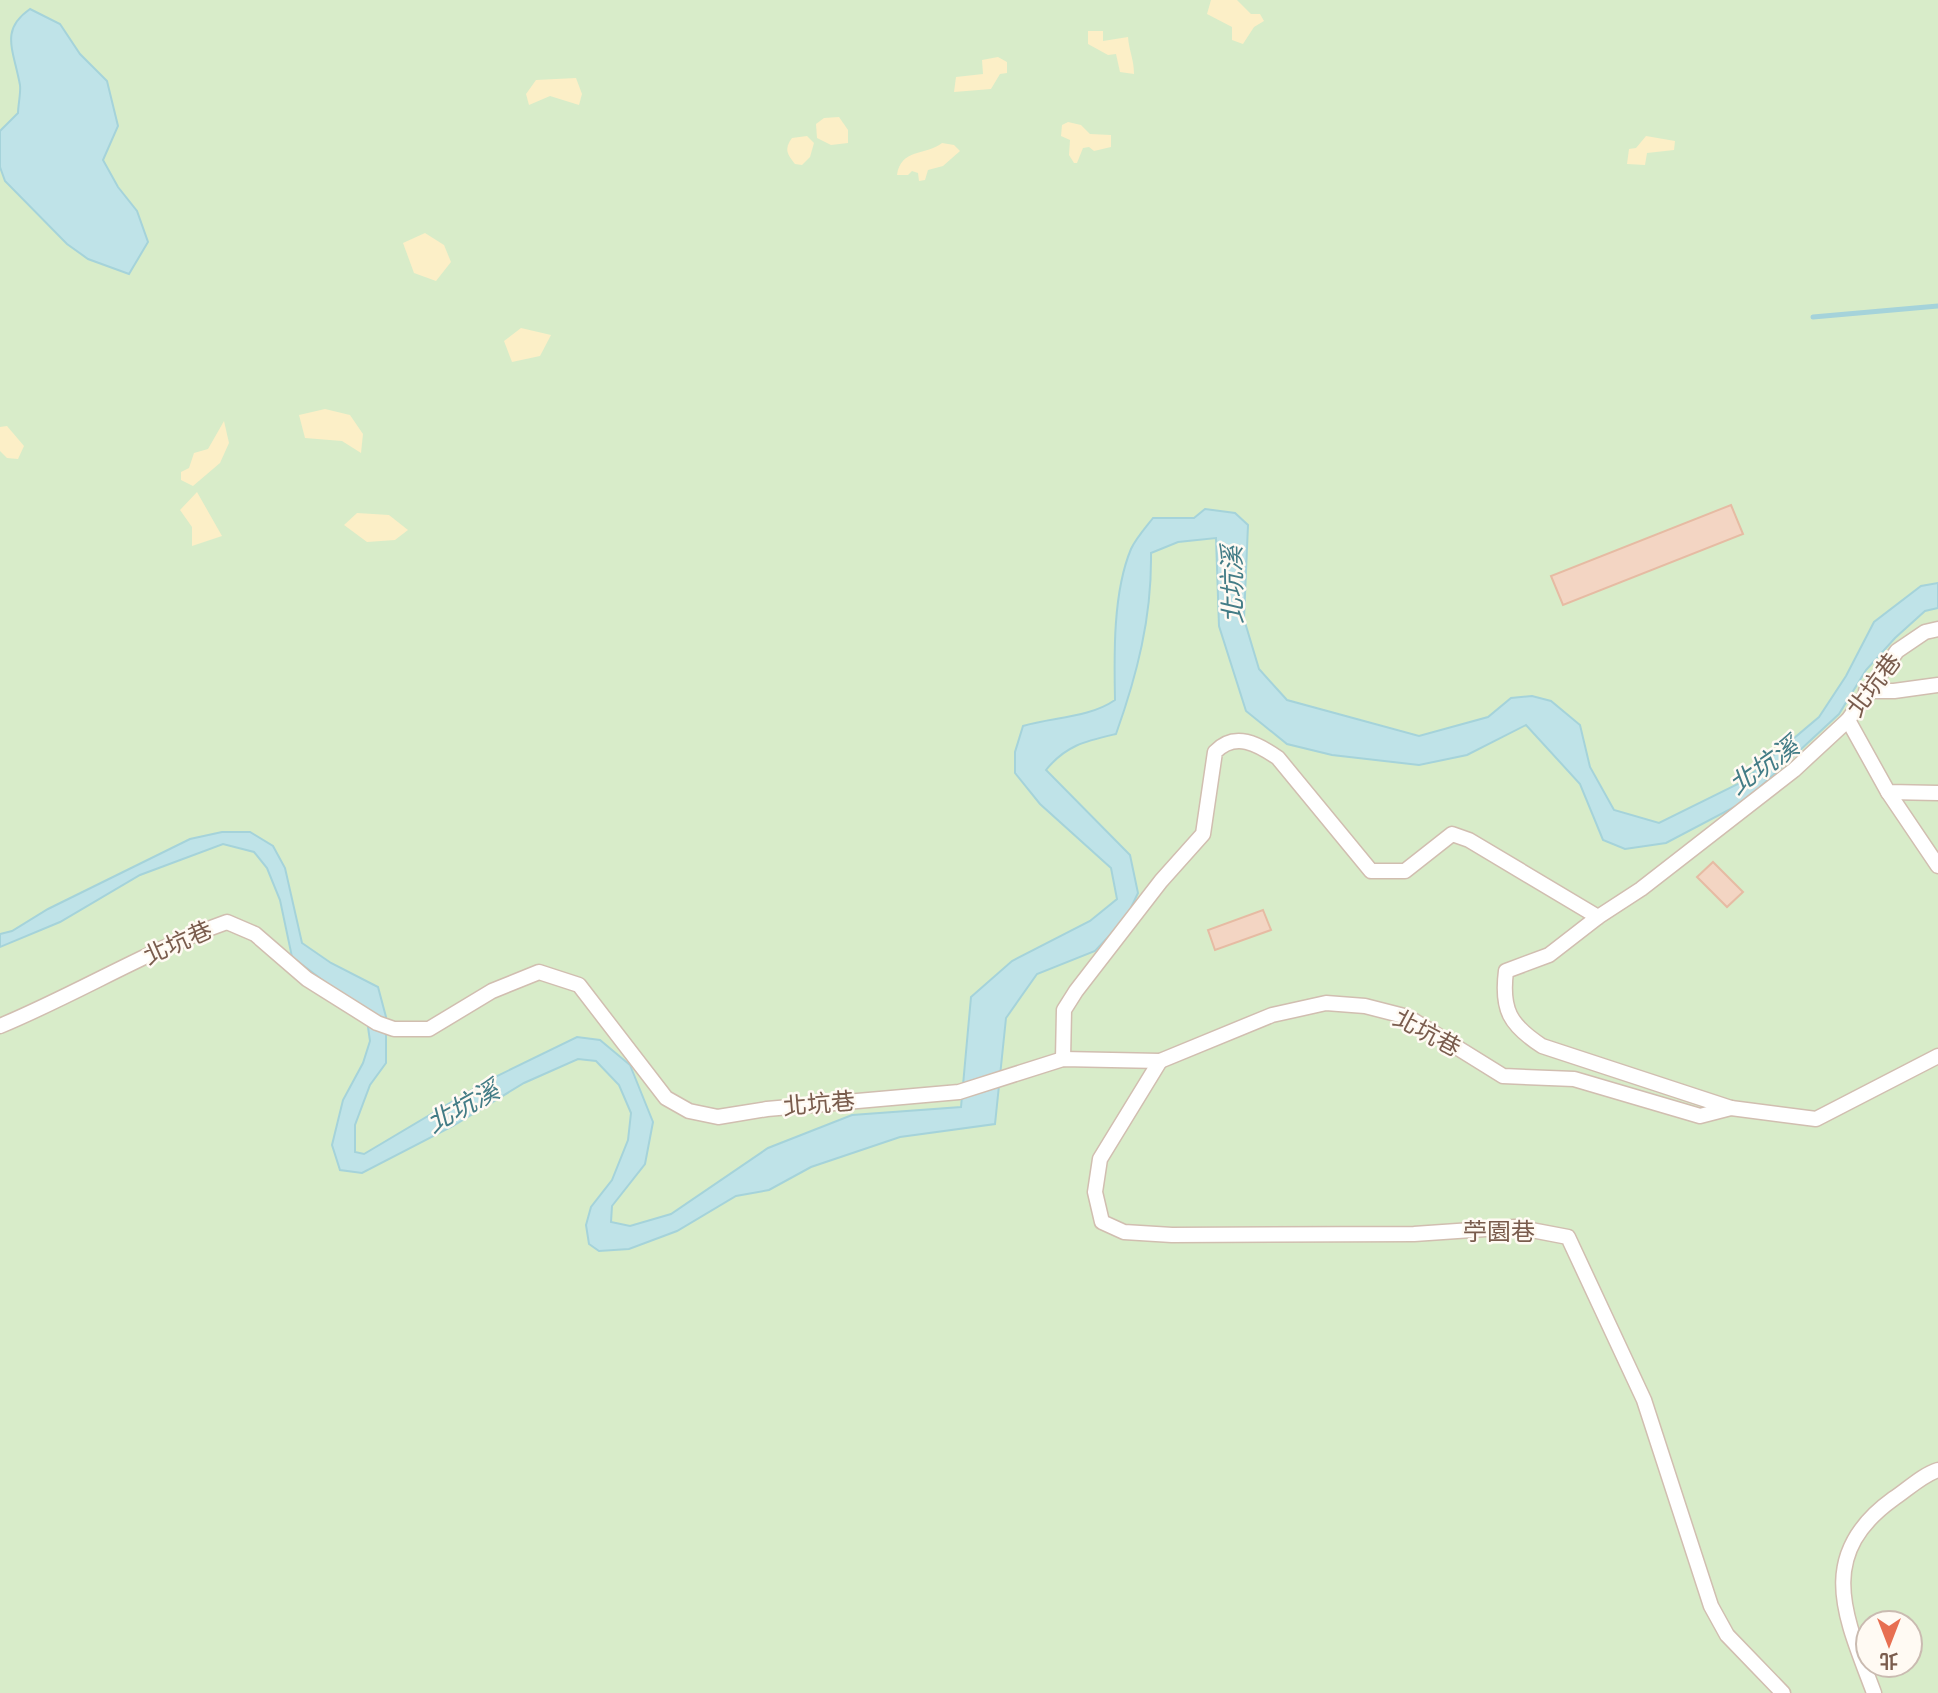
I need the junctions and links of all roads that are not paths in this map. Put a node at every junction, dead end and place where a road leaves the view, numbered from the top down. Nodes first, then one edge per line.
1 (1938, 629) edge
2 (1938, 685) edge
3 (1866, 691) junction
4 (1848, 720) junction
5 (1888, 792) junction
6 (1938, 793) edge
7 (1938, 866) edge
8 (1598, 917) junction
9 (0, 1026) edge
10 (1938, 1056) edge
11 (1063, 1059) junction
12 (1160, 1061) junction
13 (1731, 1108) junction
14 (1938, 1469) edge
15 (1783, 1693) edge
16 (1874, 1693) edge

1 - 3 street, 北坑巷
2 - 3 street
3 - 4 street, 北坑巷
4 - 5 street
4 - 8 street, 北坑巷
5 - 6 street
5 - 7 street
8 - 11 street
8 - 13 street, 北坑巷
9 - 11 street, 北坑巷
10 - 13 street, 北坑巷
11 - 12 street, 北坑巷
12 - 13 street, 北坑巷
12 - 15 street, 苧園巷
14 - 16 street

